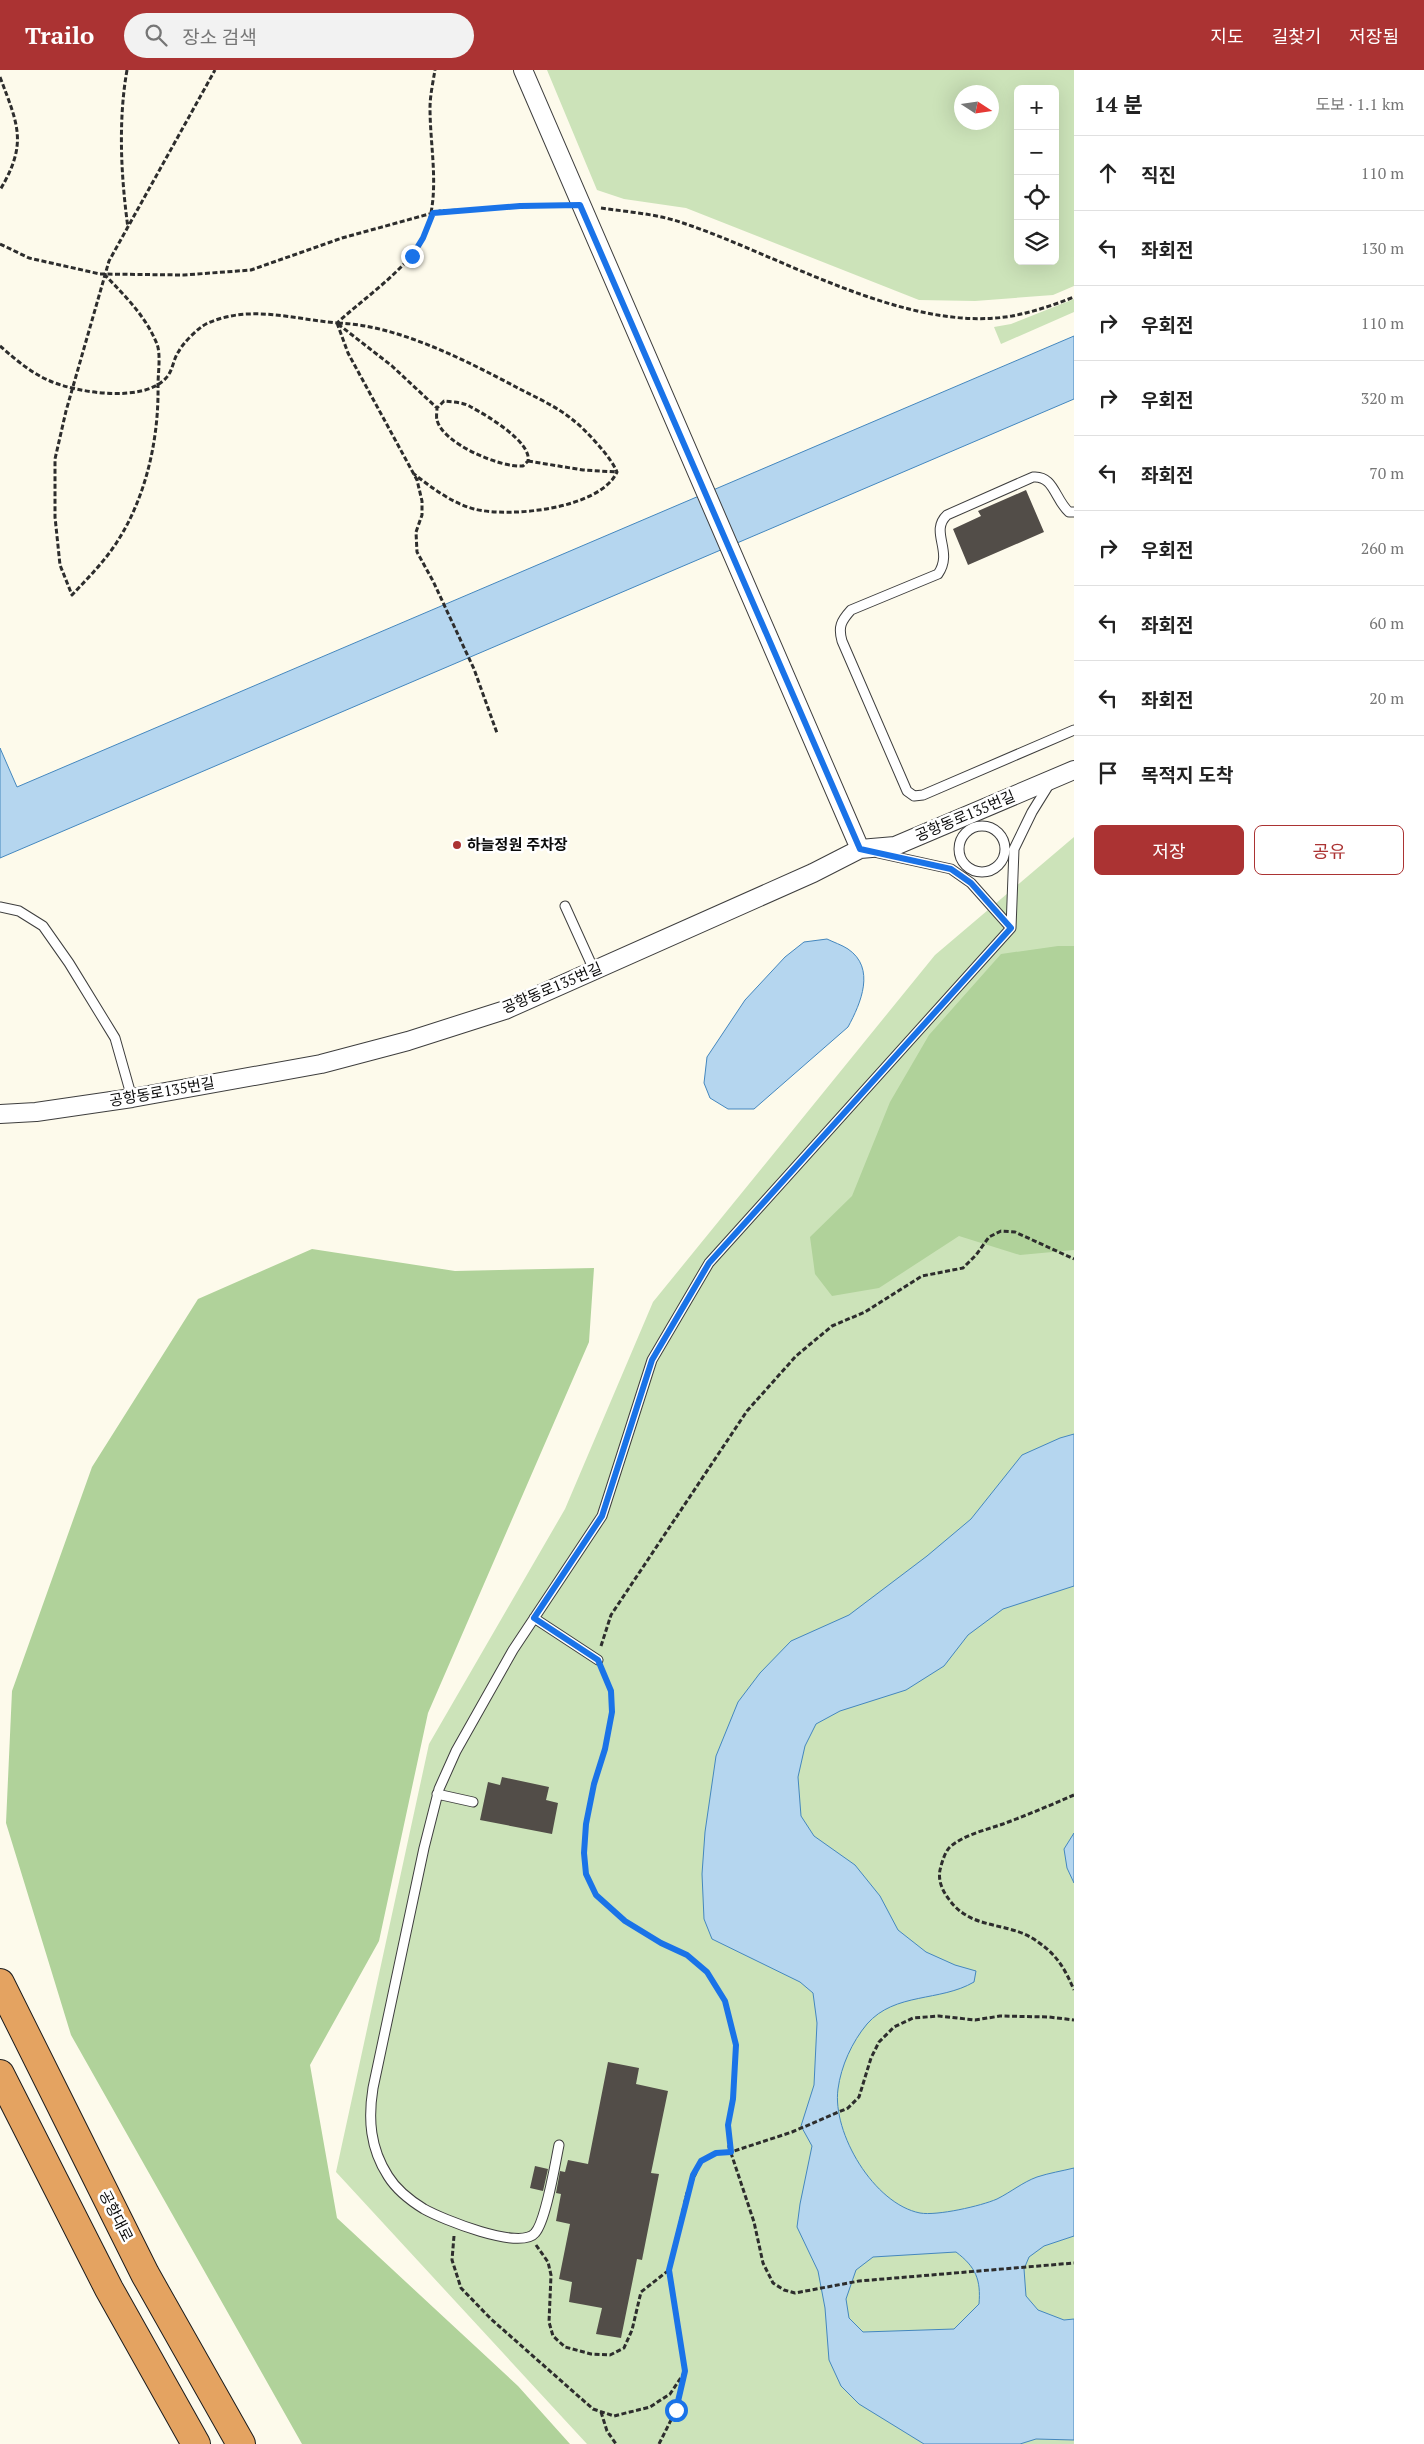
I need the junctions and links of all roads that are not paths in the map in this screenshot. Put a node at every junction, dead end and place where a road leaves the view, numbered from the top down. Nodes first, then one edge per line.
1 (523, 70) edge
2 (1074, 512) edge
3 (1074, 730) edge
4 (1074, 770) edge
5 (1053, 779) junction
6 (969, 822) junction
7 (1010, 848) junction
8 (860, 849) junction
9 (967, 867) junction
10 (960, 875) junction
11 (565, 906) dead end
12 (0, 907) edge
13 (1011, 928) junction
14 (594, 970) junction
15 (132, 1098) junction
16 (0, 1114) edge
17 (534, 1618) junction
18 (598, 1660) road end
19 (438, 1794) junction
20 (473, 1802) dead end
21 (0, 1984) edge
22 (0, 2074) edge
23 (559, 2145) dead end
24 (196, 2444) edge
25 (241, 2444) edge

1 - 8 street
2 - 3 lane
4 - 5 street, 공항동로135번길
5 - 6 street, 공항동로135번길
5 - 7 lane
6 - 7 lane
6 - 8 street, 공항동로135번길
6 - 9 lane
7 - 9 lane
7 - 13 lane
8 - 10 lane
8 - 14 street, 공항동로135번길
9 - 10 lane
10 - 13 lane
11 - 14 lane
12 - 15 lane
13 - 17 lane
14 - 15 street, 공항동로135번길
15 - 16 street, 공항동로135번길
17 - 18 lane
17 - 19 lane
19 - 20 lane
19 - 23 lane
21 - 25 highway, 공항대로
22 - 24 highway

